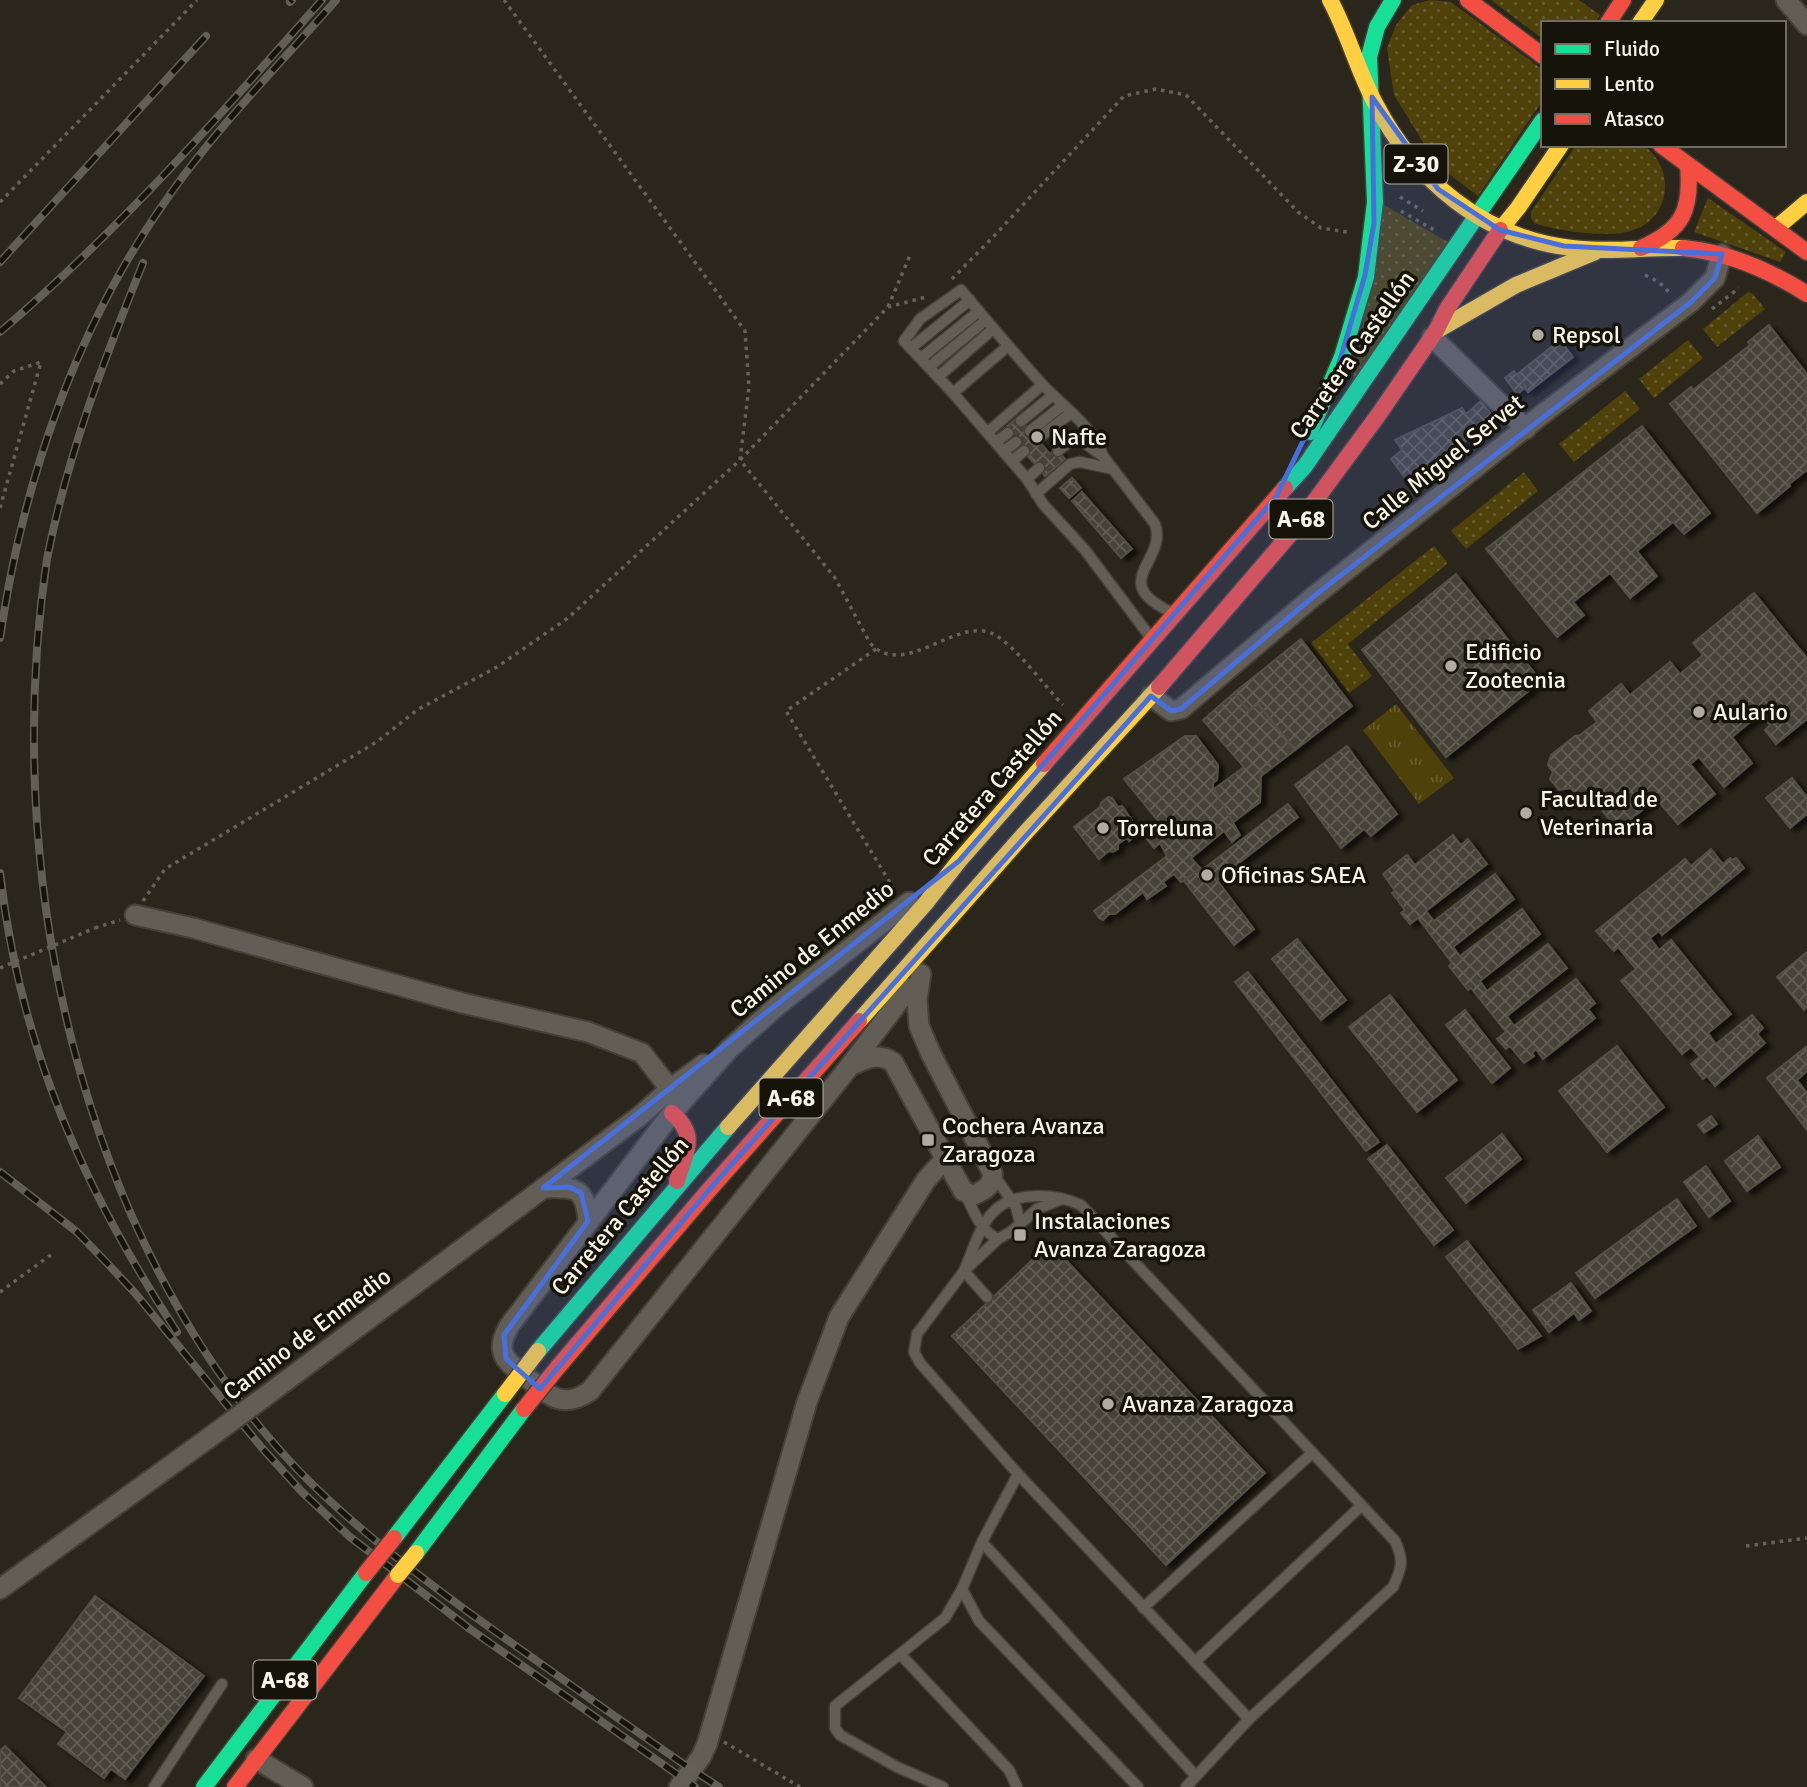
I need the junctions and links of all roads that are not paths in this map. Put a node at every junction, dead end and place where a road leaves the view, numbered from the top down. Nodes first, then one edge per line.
1 (1330, 0) edge
2 (1393, 0) edge
3 (1468, 0) edge
4 (1623, 0) edge
5 (1656, 0) edge
6 (1786, 0) edge
7 (1609, 21) edge
8 (1641, 21) edge
9 (1807, 25) edge
10 (1541, 55) edge
11 (1372, 97) junction
12 (1541, 123) edge
13 (1560, 147) edge
14 (1664, 147) edge
15 (1688, 165) junction
16 (1807, 202) edge
17 (1476, 217) junction
18 (1776, 228) junction
19 (1500, 230) junction
20 (1640, 248) junction
21 (1601, 250) junction
22 (1807, 252) edge
23 (1722, 254) junction
24 (1807, 294) edge
25 (970, 300) junction
26 (979, 311) junction
27 (990, 324) junction
28 (1434, 334) junction
29 (1008, 346) junction
30 (911, 348) junction
31 (921, 358) junction
32 (929, 367) junction
33 (938, 377) junction
34 (1042, 385) junction
35 (953, 393) junction
36 (1053, 395) junction
37 (1063, 405) junction
38 (1071, 413) junction
39 (1021, 421) dead end
40 (1525, 429) junction
41 (1030, 431) dead end
42 (988, 432) junction
43 (1008, 433) dead end
44 (1037, 439) dead end
45 (996, 442) junction
46 (1016, 442) dead end
47 (1003, 451) junction
48 (1024, 451) dead end
49 (1058, 451) dead end
50 (1103, 456) junction
51 (1012, 461) junction
52 (1039, 468) dead end
53 (1113, 469) junction
54 (1027, 479) junction
55 (1036, 494) junction
56 (1276, 497) junction
57 (1175, 615) junction
58 (1153, 641) junction
59 (1151, 696) junction
60 (1027, 831) junction
61 (959, 861) junction
62 (135, 915) road end
63 (922, 971) junction
64 (729, 1049) junction
65 (849, 1067) junction
66 (670, 1089) junction
67 (672, 1112) junction
68 (641, 1115) junction
69 (946, 1158) junction
70 (992, 1172) junction
71 (676, 1186) junction
72 (543, 1188) junction
73 (963, 1191) junction
74 (1010, 1199) junction
75 (1062, 1199) junction
76 (588, 1221) junction
77 (1020, 1223) junction
78 (982, 1227) junction
79 (998, 1239) junction
80 (964, 1271) junction
81 (987, 1297) dead end
82 (1312, 1453) junction
83 (1018, 1474) junction
84 (1361, 1506) junction
85 (982, 1542) junction
86 (0, 1589) edge
87 (962, 1589) junction
88 (1143, 1608) junction
89 (901, 1655) junction
90 (1195, 1662) junction
91 (222, 1684) dead end
92 (1249, 1719) junction
93 (256, 1759) junction
94 (1195, 1775) junction
95 (153, 1787) edge
96 (204, 1787) edge
97 (235, 1787) edge
98 (303, 1787) edge
99 (679, 1787) edge
100 (943, 1787) edge
101 (1017, 1787) edge
102 (1138, 1787) edge
103 (1186, 1787) edge

1 - 11 main road, Z-30
2 - 11 main road
3 - 10 main road
4 - 7 main road
5 - 8 main road
6 - 9 street
11 - 17 main road, Z-30
11 - 56 main road
12 - 17 main road, Carretera Castellón
13 - 19 main road, Carretera Castellón
14 - 15 main road
15 - 18 main road
15 - 20 main road
16 - 18 main road
17 - 19 main road, Z-30
17 - 56 main road, Carretera Castellón / A-68
18 - 22 main road
19 - 21 main road, Z-30
19 - 28 main road, Carretera Castellón / A-68
20 - 21 main road, Z-30
20 - 23 main road, Z-30
21 - 28 main road
23 - 24 main road, Z-30
23 - 40 street, Calle Miguel Servet
25 - 26 lane
25 - 30 lane
25 - 30 lane
26 - 27 lane
26 - 31 lane
27 - 29 lane
27 - 32 lane
27 - 33 lane
28 - 40 street
28 - 59 main road, Carretera Castellón / A-68
29 - 34 lane
29 - 35 lane
30 - 31 lane
31 - 32 lane
32 - 33 lane
33 - 35 lane
34 - 36 lane
34 - 42 lane
35 - 42 lane
36 - 37 lane
36 - 39 lane
37 - 38 lane
37 - 41 lane
38 - 44 lane
38 - 50 lane
40 - 59 street, Calle Miguel Servet
42 - 45 lane
43 - 45 lane
45 - 47 lane
46 - 47 lane
47 - 51 lane
48 - 51 lane
49 - 50 lane
50 - 53 lane
51 - 54 lane
52 - 54 lane
53 - 55 lane
53 - 57 lane
54 - 55 lane
55 - 58 lane
56 - 57 main road, Carretera Castellón / A-68
57 - 58 main road, Carretera Castellón / A-68
58 - 61 main road, Carretera Castellón / A-68
59 - 60 main road, Carretera Castellón / A-68
60 - 63 street, Carretera Castellón
60 - 93 main road, Carretera Castellón / A-68, bridge
61 - 64 street, Camino de Enmedio
61 - 71 main road, Carretera Castellón / A-68
62 - 66 street
63 - 65 street, Carretera Castellón
63 - 70 street
64 - 66 street, Camino de Enmedio
64 - 67 street, Camino de Enmedio
65 - 69 street
65 - 76 street, Carretera Castellón
66 - 68 street, Camino de Enmedio
67 - 68 street
67 - 71 main road
67 - 76 street, Carretera Castellón
68 - 72 street, Camino de Enmedio
69 - 73 street
69 - 99 street
70 - 73 street
70 - 74 lane
71 - 96 main road, Carretera Castellón / A-68, bridge
72 - 76 street
72 - 86 street, Camino de Enmedio, bridge
73 - 78 lane
74 - 75 lane
74 - 77 lane
74 - 78 lane
75 - 77 lane
75 - 82 lane
77 - 79 lane
78 - 79 lane
78 - 80 lane
79 - 80 lane
80 - 81 lane
80 - 83 lane
82 - 84 lane
82 - 88 lane
83 - 85 lane
83 - 88 lane
84 - 90 lane
84 - 92 lane
85 - 87 lane
85 - 94 lane
87 - 89 lane
87 - 102 lane
88 - 90 lane
89 - 100 lane
89 - 101 lane
90 - 92 lane
91 - 95 lane
92 - 94 lane
93 - 97 main road, Carretera Castellón / A-68
93 - 98 street
94 - 103 lane

